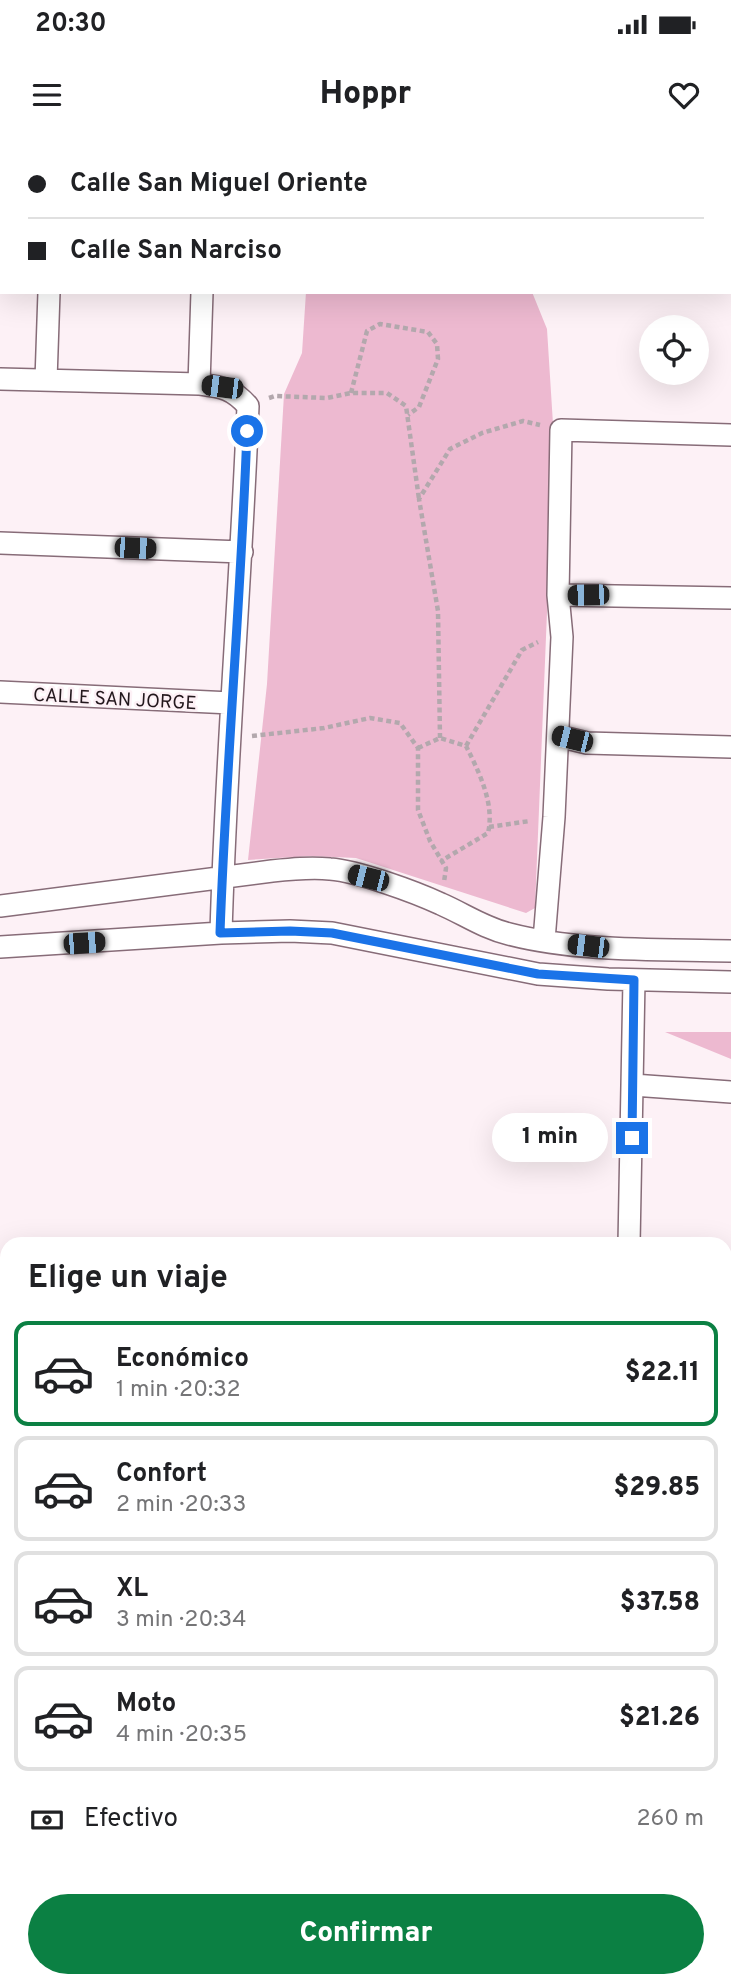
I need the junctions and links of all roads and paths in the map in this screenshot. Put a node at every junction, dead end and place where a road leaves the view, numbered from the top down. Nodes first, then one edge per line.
1 (49, 294) edge
2 (202, 294) edge
3 (0, 379) edge
4 (46, 380) junction
5 (199, 384) junction
6 (351, 393) junction
7 (242, 400) junction
8 (408, 415) junction
9 (561, 430) junction
10 (731, 435) edge
11 (419, 499) junction
12 (0, 543) edge
13 (242, 552) junction
14 (558, 596) junction
15 (731, 598) edge
16 (562, 637) junction
17 (0, 692) edge
18 (231, 703) junction
19 (558, 736) junction
20 (229, 737) junction
21 (440, 738) junction
22 (466, 746) junction
23 (731, 747) edge
24 (418, 748) junction
25 (554, 817) junction
26 (489, 827) junction
27 (441, 861) junction
28 (222, 877) junction
29 (441, 904) junction
30 (0, 906) edge
31 (220, 933) junction
32 (544, 940) junction
33 (0, 947) edge
34 (615, 948) junction
35 (731, 951) edge
36 (608, 979) junction
37 (634, 980) junction
38 (731, 982) edge
39 (633, 1085) junction
40 (731, 1092) edge
41 (629, 1237) edge

1 - 4 street
2 - 5 street
3 - 4 street
4 - 5 street
5 - 7 street
6 - 7 path
6 - 8 path
6 - 8 path
7 - 13 street
8 - 11 path
9 - 10 street
9 - 11 path
9 - 14 street
11 - 21 path
12 - 13 street
13 - 18 street
14 - 15 street
14 - 16 street
16 - 19 street
16 - 22 path
17 - 18 street, CALLE SAN JORGE
18 - 20 street
19 - 23 street
19 - 25 street
20 - 24 path
20 - 28 street
21 - 22 path
21 - 24 path
22 - 26 path
24 - 27 path
25 - 26 path
25 - 32 street
26 - 27 path
27 - 29 path
28 - 29 street
28 - 30 street
28 - 31 street
29 - 32 street
31 - 33 street
31 - 36 street
32 - 34 street
34 - 35 street
34 - 36 street
36 - 37 street
37 - 38 street
37 - 39 street
39 - 40 street
39 - 41 street

